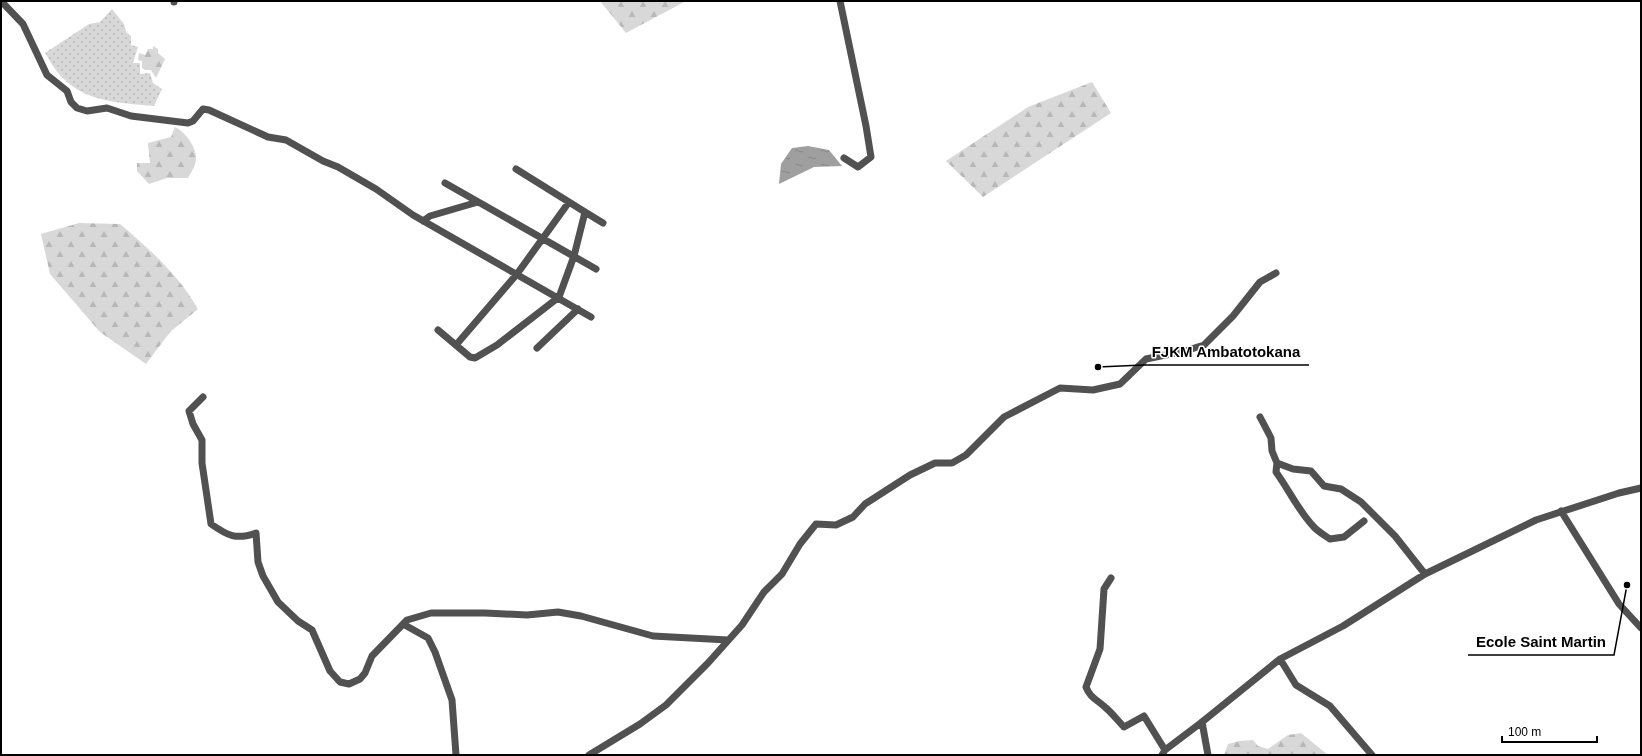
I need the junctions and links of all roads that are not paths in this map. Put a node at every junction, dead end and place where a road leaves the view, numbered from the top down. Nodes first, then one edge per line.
1 (1, 1) edge
2 (840, 1) edge
3 (844, 158) dead end
4 (516, 169) dead end
5 (445, 183) dead end
6 (478, 202) junction
7 (569, 202) junction
8 (585, 212) junction
9 (423, 221) junction
10 (603, 223) dead end
11 (542, 239) junction
12 (574, 256) junction
13 (596, 269) dead end
14 (1276, 273) dead end
15 (517, 274) junction
16 (559, 297) junction
17 (578, 308) junction
18 (592, 317) dead end
19 (438, 330) dead end
20 (456, 345) junction
21 (537, 348) dead end
22 (203, 397) dead end
23 (1260, 417) dead end
24 (1277, 463) junction
25 (1641, 488) edge
26 (1561, 512) junction
27 (1364, 521) dead end
28 (1426, 574) junction
29 (1110, 578) dead end
30 (403, 624) junction
31 (1641, 628) edge
32 (728, 640) junction
33 (1280, 659) junction
34 (1202, 722) junction
35 (1163, 752) edge
36 (456, 755) edge
37 (589, 755) edge
38 (1208, 755) edge
39 (1372, 755) edge

1 - 9 street
2 - 3 street
4 - 7 street
5 - 6 street
6 - 9 street
6 - 11 street
7 - 8 street
7 - 11 street
8 - 10 street
8 - 12 street
9 - 15 street
11 - 12 street
11 - 15 street
12 - 13 street
12 - 16 street
14 - 32 street
15 - 16 street
15 - 20 street
16 - 17 street
16 - 20 street
17 - 18 street
17 - 21 street
19 - 20 street
22 - 30 street
23 - 24 street
24 - 27 street
24 - 28 street
25 - 26 street
26 - 28 street
26 - 31 street
28 - 33 street
29 - 35 street
30 - 32 street
30 - 36 street
32 - 37 street
33 - 34 street
33 - 39 street
34 - 35 street
34 - 38 street

